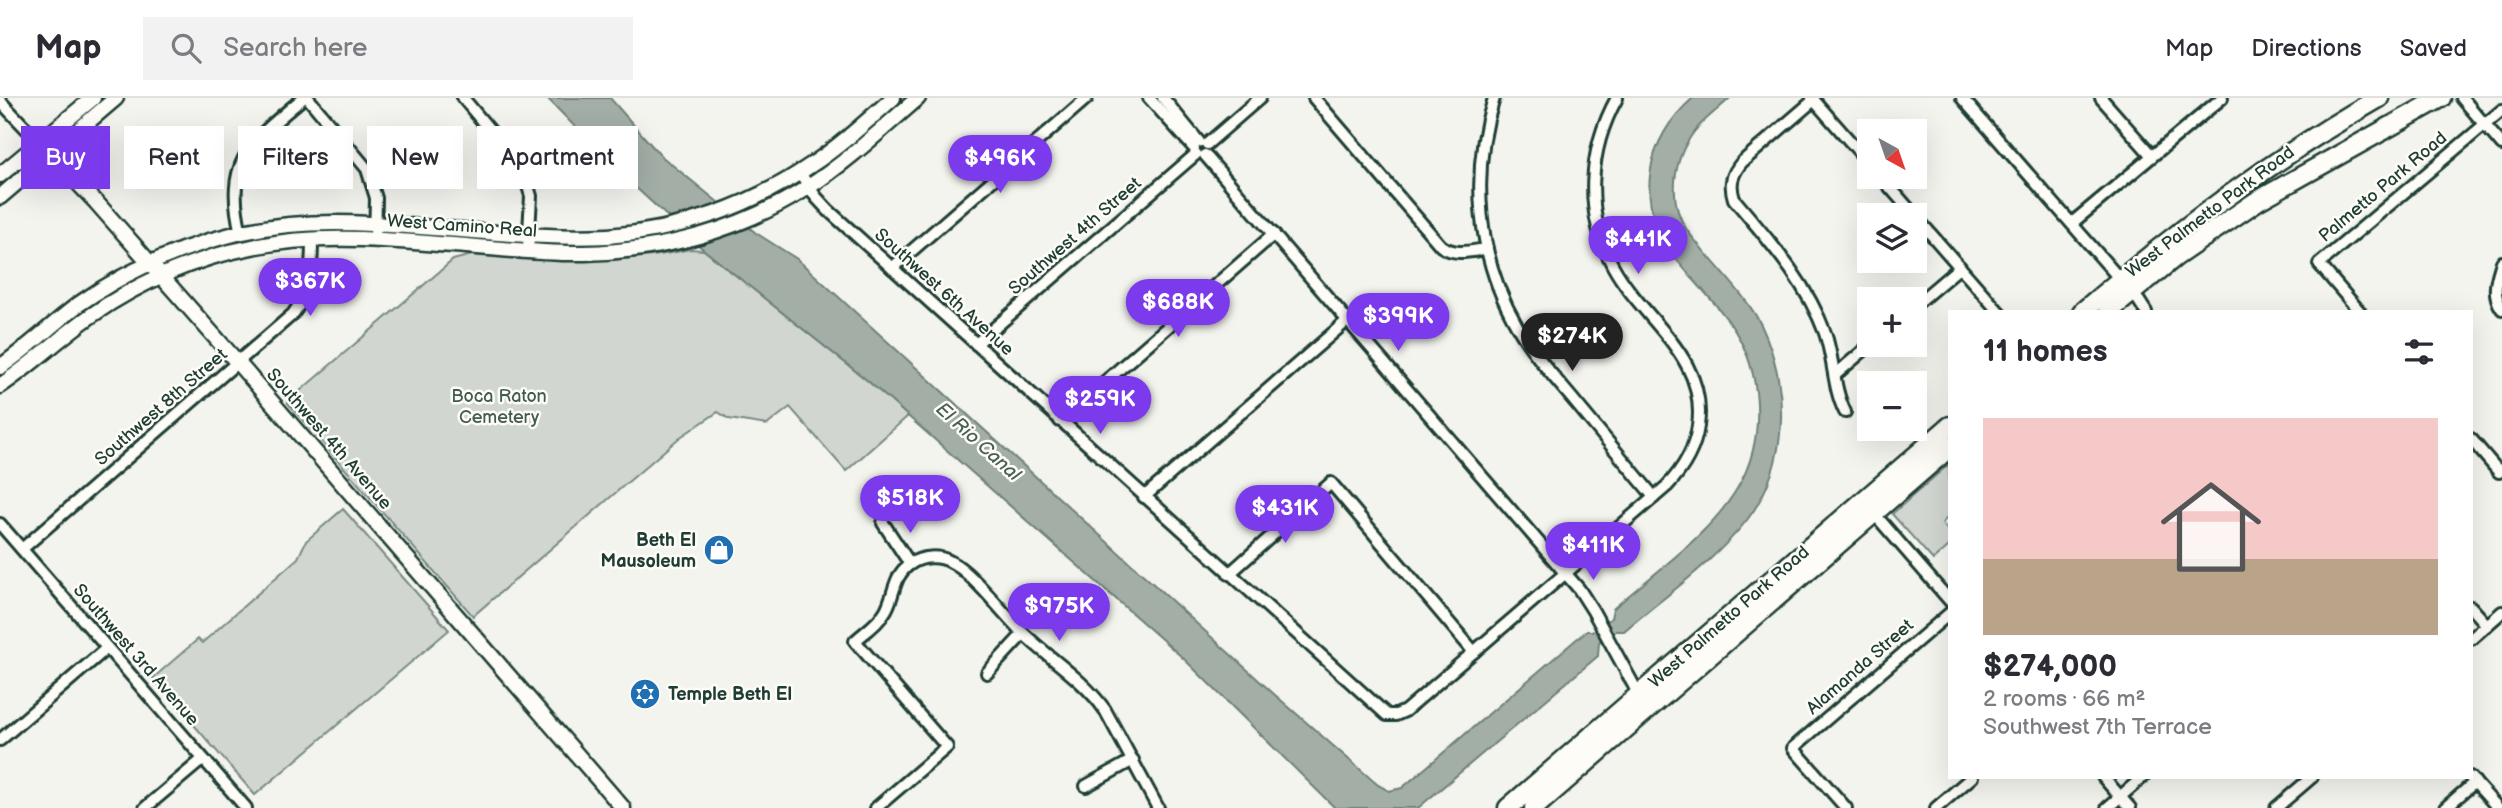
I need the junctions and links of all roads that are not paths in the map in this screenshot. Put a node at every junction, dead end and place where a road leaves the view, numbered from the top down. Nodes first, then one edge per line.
1 (93, 98) edge
2 (305, 98) edge
3 (463, 98) edge
4 (893, 98) edge
5 (918, 98) edge
6 (1087, 98) edge
7 (1150, 98) edge
8 (1163, 98) edge
9 (1260, 98) edge
10 (1314, 98) edge
11 (1494, 98) edge
12 (1618, 98) edge
13 (1962, 98) edge
14 (2101, 98) edge
15 (2222, 98) edge
16 (2379, 98) edge
17 (2441, 98) edge
18 (2462, 98) edge
19 (1813, 99) edge
20 (110, 100) edge
21 (0, 101) edge
22 (2502, 110) edge
23 (2485, 124) junction
24 (24, 126) edge
25 (59, 126) edge
26 (81, 126) edge
27 (2502, 145) edge
28 (1201, 149) junction
29 (1857, 149) edge
30 (2152, 156) junction
31 (21, 157) edge
32 (800, 173) junction
33 (0, 175) edge
34 (21, 179) edge
35 (809, 187) junction
36 (83, 189) edge
37 (1892, 189) edge
38 (0, 197) edge
39 (750, 200) junction
40 (744, 220) junction
41 (2072, 223) junction
42 (376, 224) junction
43 (240, 233) junction
44 (529, 234) junction
45 (1274, 234) junction
46 (312, 239) junction
47 (375, 240) junction
48 (1487, 249) junction
49 (528, 250) junction
50 (2502, 261) edge
51 (149, 263) junction
52 (1960, 267) junction
53 (892, 268) junction
54 (161, 276) junction
55 (2126, 285) junction
56 (1927, 295) edge
57 (2502, 309) edge
58 (1997, 310) edge
59 (2085, 310) edge
60 (2109, 310) edge
61 (2145, 310) edge
62 (2358, 310) edge
63 (1348, 320) junction
64 (976, 344) junction
65 (1857, 356) edge
66 (238, 363) junction
67 (0, 367) edge
68 (1835, 374) junction
69 (0, 386) edge
70 (1845, 412) dead end
71 (1060, 421) junction
72 (1948, 428) edge
73 (2473, 441) edge
74 (1948, 448) edge
75 (2502, 469) edge
76 (1144, 497) junction
77 (1654, 497) junction
78 (1868, 507) junction
79 (883, 523) dead end
80 (0, 524) edge
81 (22, 549) junction
82 (910, 564) junction
83 (1566, 573) junction
84 (1228, 574) junction
85 (1948, 599) edge
86 (2473, 609) edge
87 (2502, 612) edge
88 (1948, 615) edge
89 (2487, 625) junction
90 (1023, 634) junction
91 (2473, 637) edge
92 (107, 648) junction
93 (1475, 652) junction
94 (987, 673) dead end
95 (1639, 695) junction
96 (0, 740) edge
97 (1579, 746) junction
98 (1603, 749) junction
99 (203, 759) junction
100 (1133, 760) junction
101 (1970, 779) edge
102 (2105, 779) edge
103 (2141, 779) edge
104 (2310, 779) edge
105 (2473, 780) edge
106 (1086, 786) dead end
107 (2120, 797) junction
108 (1540, 803) edge
109 (145, 808) edge
110 (246, 808) edge
111 (623, 808) edge
112 (876, 808) edge
113 (1158, 808) edge
114 (1508, 808) edge
115 (1846, 808) edge
116 (1936, 808) edge
117 (2107, 808) edge
118 (2130, 808) edge
119 (2276, 808) edge
120 (2445, 808) edge
121 (2498, 808) edge

1 - 25 street
2 - 42 street
2 - 43 street
3 - 44 street
4 - 32 street, West Camino Real
5 - 35 street, West Camino Real
6 - 53 street
7 - 28 street
8 - 28 street
9 - 28 street, Southwest 4th Street
10 - 48 street
11 - 48 street
12 - 77 street
13 - 41 street
14 - 30 street
15 - 30 street
16 - 55 main road, West Palmetto Park Road
17 - 55 main road, West Palmetto Park Road
18 - 23 street
19 - 29 street
19 - 68 street
20 - 26 street
21 - 24 street, Southwest 4th Avenue
22 - 23 street, Palmetto Park Road
23 - 27 street
23 - 62 street, Palmetto Park Road
28 - 45 street
28 - 64 street, Southwest 4th Street
30 - 41 street
31 - 33 street
32 - 35 street, Southwest 6th Avenue
32 - 39 street, West Camino Real
34 - 38 street
35 - 40 street, West Camino Real
35 - 53 street, Southwest 6th Avenue
36 - 51 street, Southwest 4th Avenue
37 - 52 street
39 - 40 street
39 - 44 street, West Camino Real
40 - 49 street, West Camino Real
41 - 55 street
42 - 43 street, West Camino Real
42 - 44 street, West Camino Real
42 - 47 street
43 - 51 street, West Camino Real
44 - 49 street
45 - 63 street
45 - 71 street
46 - 47 street, West Camino Real
46 - 54 street, West Camino Real
46 - 66 street, Southwest 8th Street
47 - 49 street, West Camino Real
48 - 77 street
50 - 57 street
51 - 54 street, Southwest 4th Avenue
51 - 67 street, West Camino Real
52 - 56 street
52 - 58 street
53 - 64 street, Southwest 6th Avenue
54 - 66 street, Southwest 4th Avenue
54 - 69 street, West Camino Real
55 - 59 main road, West Palmetto Park Road
55 - 60 main road, West Palmetto Park Road
55 - 61 street
63 - 76 street
63 - 83 street
64 - 71 street, Southwest 6th Avenue
65 - 68 street
66 - 81 street, Southwest 8th Street
66 - 111 street, Southwest 4th Avenue
68 - 70 street
71 - 76 street, Southwest 6th Avenue
72 - 78 main road, West Palmetto Park Road
73 - 75 street
74 - 78 main road, West Palmetto Park Road
76 - 84 street, Southwest 6th Avenue
77 - 83 street
78 - 85 street
78 - 95 main road, West Palmetto Park Road
78 - 98 main road, West Palmetto Park Road
79 - 82 street
80 - 81 street, Southwest 3rd Avenue
81 - 92 street, Southwest 3rd Avenue
82 - 90 street
82 - 112 street
83 - 93 street
83 - 95 street
84 - 93 street, Southwest 6th Avenue
84 - 93 street
86 - 89 street
87 - 89 street
88 - 115 street, Alamanda Street
89 - 91 street
90 - 94 street
90 - 100 street
92 - 96 street
92 - 99 street, Southwest 3rd Avenue
95 - 97 main road, West Palmetto Park Road
95 - 98 main road
97 - 108 main road
97 - 114 main road, West Palmetto Park Road
98 - 108 main road, West Palmetto Park Road
99 - 109 street
99 - 110 street, Southwest 3rd Avenue
100 - 106 street
100 - 113 street
101 - 116 street
102 - 107 street
103 - 107 street
104 - 119 street
105 - 120 street
105 - 121 street
107 - 117 street
107 - 118 street

